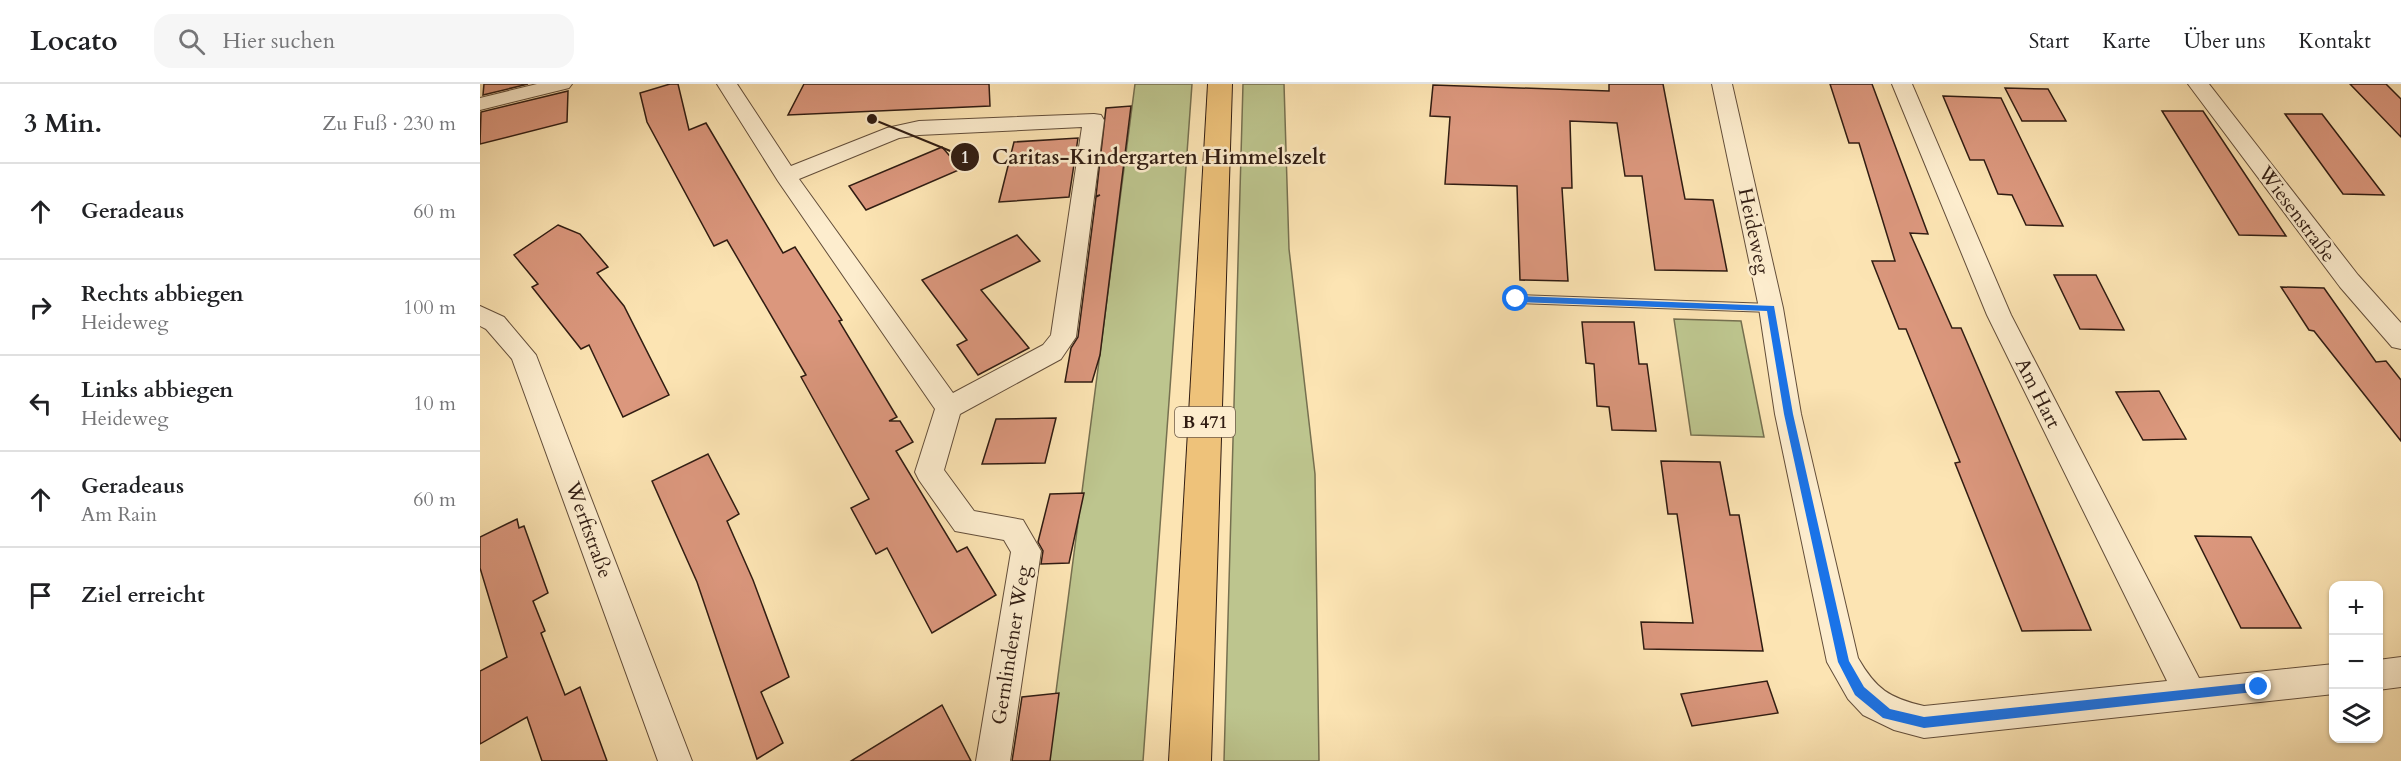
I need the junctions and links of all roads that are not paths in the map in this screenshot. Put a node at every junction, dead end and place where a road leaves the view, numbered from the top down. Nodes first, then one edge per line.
1 (562, 84) edge
2 (727, 84) edge
3 (1220, 84) edge
4 (1722, 84) edge
5 (1902, 84) edge
6 (2198, 84) edge
7 (480, 104) edge
8 (786, 176) junction
9 (1516, 299) dead end
10 (1771, 308) junction
11 (480, 315) edge
12 (2401, 340) edge
13 (949, 408) junction
14 (2401, 672) edge
15 (2383, 674) edge
16 (2329, 680) edge
17 (2191, 695) junction
18 (675, 761) edge
19 (993, 761) edge
20 (1190, 761) edge

1 - 7 street
2 - 8 street
3 - 20 highway, B 471
4 - 10 street, Heideweg
5 - 17 street, Am Hart
6 - 12 street, Wiesenstraße
8 - 13 street
8 - 13 street
9 - 10 lane
10 - 17 street, Heideweg
11 - 18 street, Werftstraße
13 - 19 street, Gernlindener Weg
14 - 15 street
16 - 17 street, Heideweg

